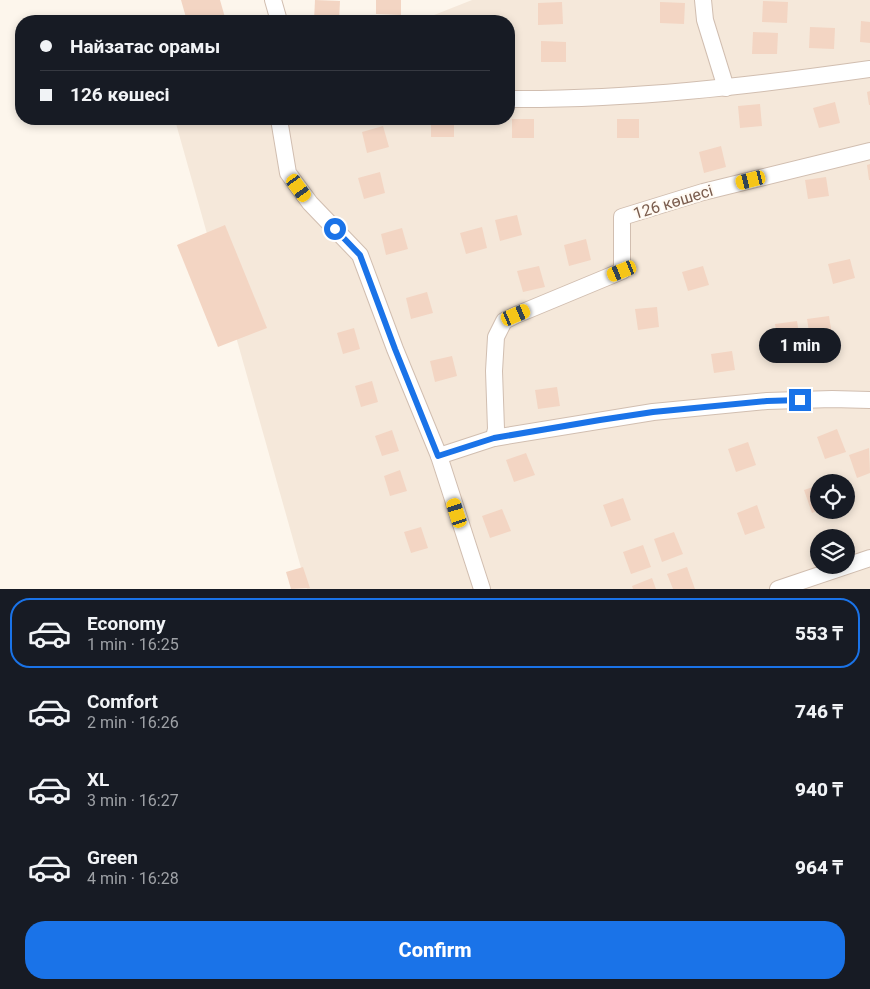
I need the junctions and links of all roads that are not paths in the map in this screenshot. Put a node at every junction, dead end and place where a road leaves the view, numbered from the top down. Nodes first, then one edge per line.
1 (273, 0) edge
2 (703, 0) edge
3 (277, 15) edge
4 (870, 69) edge
5 (726, 88) junction
6 (515, 99) edge
7 (280, 125) edge
8 (870, 151) edge
9 (870, 400) edge
10 (494, 438) junction
11 (438, 456) junction
12 (870, 558) edge
13 (482, 589) edge
14 (778, 589) edge

1 - 3 street
2 - 5 street
4 - 5 street
5 - 6 street
7 - 11 street
8 - 10 street, 126 көшесі
9 - 10 street
10 - 11 street
11 - 13 street
12 - 14 street

